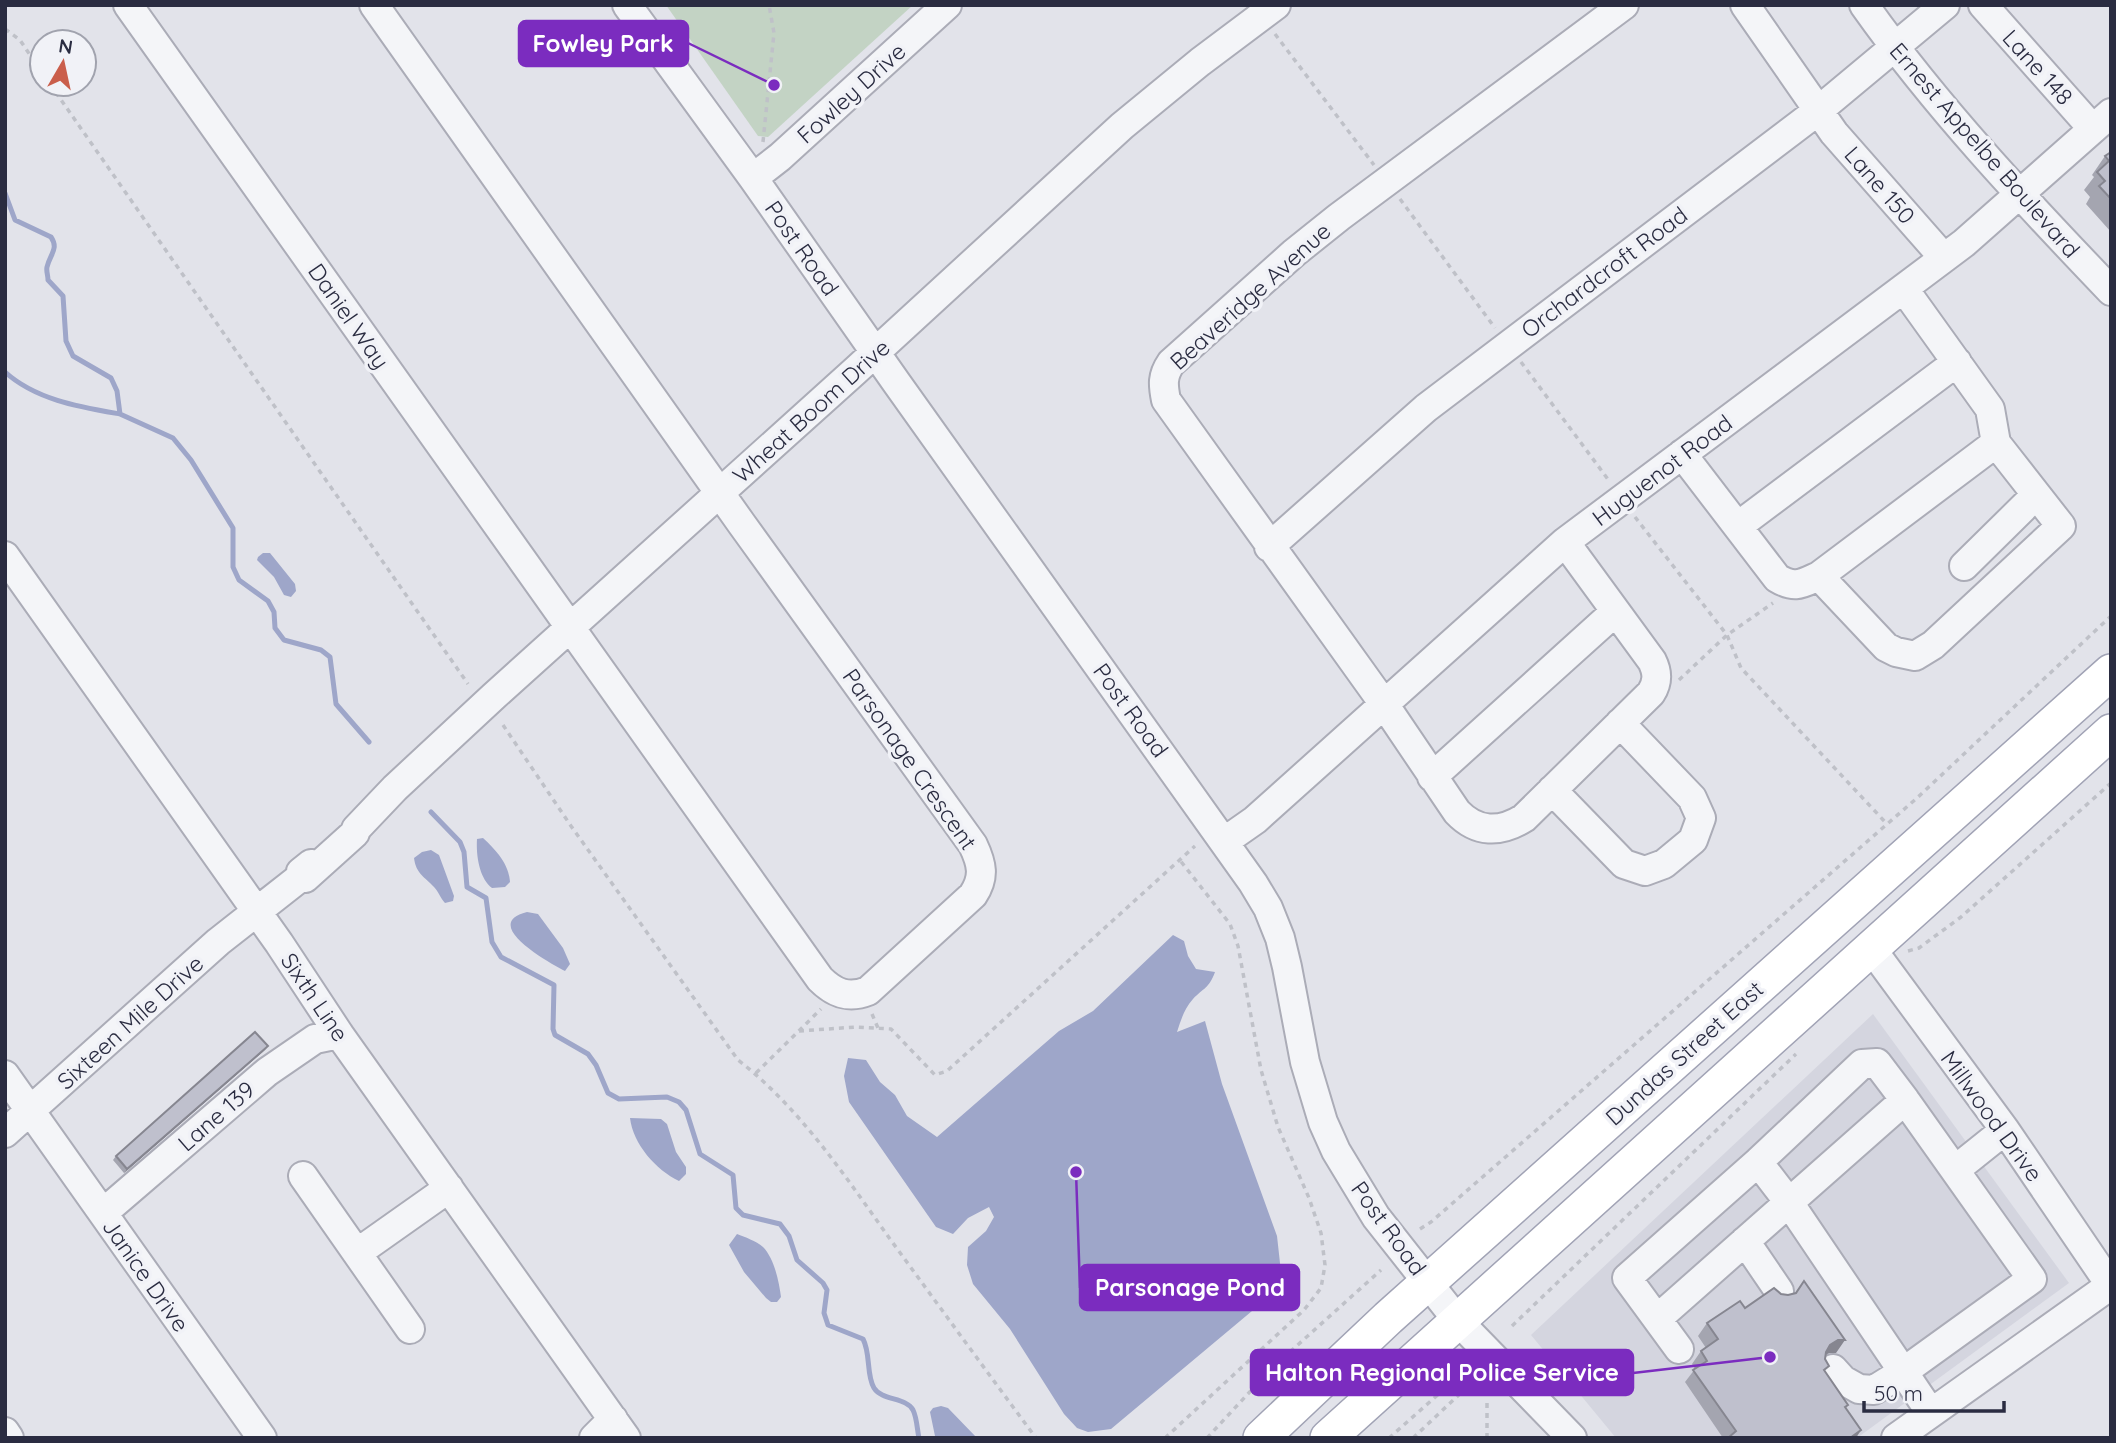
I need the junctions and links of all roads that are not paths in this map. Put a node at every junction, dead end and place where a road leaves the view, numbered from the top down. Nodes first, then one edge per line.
1 (128, 5) edge
2 (374, 5) edge
3 (628, 5) edge
4 (947, 5) edge
5 (1624, 5) edge
6 (1745, 5) edge
7 (1864, 5) edge
8 (1945, 5) edge
9 (1983, 5) edge
10 (1273, 16) edge
11 (1894, 48) junction
12 (1819, 110) junction
13 (2102, 121) edge
14 (753, 178) junction
15 (2019, 195) junction
16 (1944, 258) junction
17 (1904, 289) junction
18 (2111, 291) edge
19 (876, 353) junction
20 (1957, 362) junction
21 (1996, 443) junction
22 (1682, 454) junction
23 (720, 493) junction
24 (2036, 495) junction
25 (1738, 526) junction
26 (1565, 542) junction
27 (1269, 547) junction
28 (5, 556) edge
29 (1965, 566) dead end
30 (1809, 580) junction
31 (1615, 612) junction
32 (569, 627) junction
33 (2111, 672) edge
34 (1384, 704) junction
35 (1620, 723) junction
36 (2111, 732) edge
37 (1432, 777) junction
38 (1552, 790) junction
39 (1225, 841) junction
40 (257, 912) junction
41 (1871, 948) junction
42 (339, 1034) junction
43 (5, 1074) edge
44 (1905, 1100) junction
45 (31, 1112) junction
46 (2005, 1130) junction
47 (5, 1133) edge
48 (1758, 1162) junction
49 (1955, 1170) junction
50 (303, 1176) dead end
51 (449, 1188) junction
52 (1788, 1201) junction
53 (103, 1213) junction
54 (1745, 1241) junction
55 (357, 1253) junction
56 (1429, 1282) junction
57 (2111, 1285) edge
58 (1779, 1292) edge
59 (1657, 1319) junction
60 (1458, 1321) junction
61 (410, 1329) dead end
62 (1679, 1349) dead end
63 (1833, 1369) dead end
64 (1903, 1372) junction
65 (1931, 1413) junction
66 (611, 1431) edge
67 (5, 1432) edge
68 (9, 1438) edge
69 (262, 1438) edge
70 (1261, 1438) edge
71 (1328, 1438) edge
72 (1572, 1438) edge
73 (1896, 1438) edge

1 - 32 street, Daniel Way
2 - 23 street
3 - 14 street, Post Road
4 - 14 street, Fowley Drive
5 - 27 street, Beaveridge Avenue
6 - 12 street, Lane 150
7 - 11 street, Ernest Appelbe Boulevard
8 - 11 street, Orchardcroft Road
9 - 13 street, Lane 148
10 - 19 street, Wheat Boom Drive
11 - 12 street, Orchardcroft Road
11 - 15 street, Ernest Appelbe Boulevard
12 - 16 street, Lane 150
12 - 27 street, Orchardcroft Road
13 - 15 street, Huguenot Road
14 - 19 street, Post Road
15 - 16 street, Huguenot Road
15 - 18 street, Ernest Appelbe Boulevard
16 - 17 street, Huguenot Road
17 - 20 street
17 - 22 street, Huguenot Road
19 - 23 street, Wheat Boom Drive
19 - 39 street, Post Road
20 - 21 street
20 - 25 street
21 - 24 street
21 - 30 street
22 - 25 street
22 - 26 street, Huguenot Road
23 - 32 street, Wheat Boom Drive
23 - 32 street, Parsonage Crescent
24 - 29 street
24 - 30 street
25 - 30 street
26 - 31 street
26 - 34 street, Huguenot Road
27 - 34 street, Beaveridge Avenue
28 - 40 street, Sixth Line
31 - 35 street, Beaveridge Avenue
31 - 37 street
32 - 40 street, Wheat Boom Drive
33 - 56 main road, Dundas Street East
34 - 37 street, Beaveridge Avenue
34 - 39 street, Huguenot Road
35 - 38 street, Beaveridge Avenue
35 - 38 street
36 - 41 main road, Dundas Street East
37 - 38 street, Beaveridge Avenue
39 - 56 street, Post Road
40 - 42 street, Sixth Line
40 - 45 street, Sixteen Mile Drive
41 - 46 street, Millwood Drive
41 - 60 main road, Dundas Street East
42 - 51 street, Sixth Line
42 - 53 street, Lane 139
43 - 45 street, Janice Drive
44 - 48 street
44 - 49 street
44 - 52 street
45 - 47 street, Sixteen Mile Drive
45 - 53 street, Janice Drive
46 - 49 street
46 - 57 street, Millwood Drive
48 - 52 street
48 - 59 street
49 - 64 street
50 - 55 street
51 - 55 street
51 - 66 street, Sixth Line
52 - 54 street
52 - 64 street
53 - 69 street, Janice Drive
54 - 58 street
54 - 59 street
55 - 61 street
56 - 60 street, Post Road
56 - 70 main road, Dundas Street East
57 - 65 street
59 - 62 street
60 - 71 main road, Dundas Street East
60 - 72 street, Post Road
63 - 64 street
64 - 65 street
65 - 73 street
67 - 68 street

